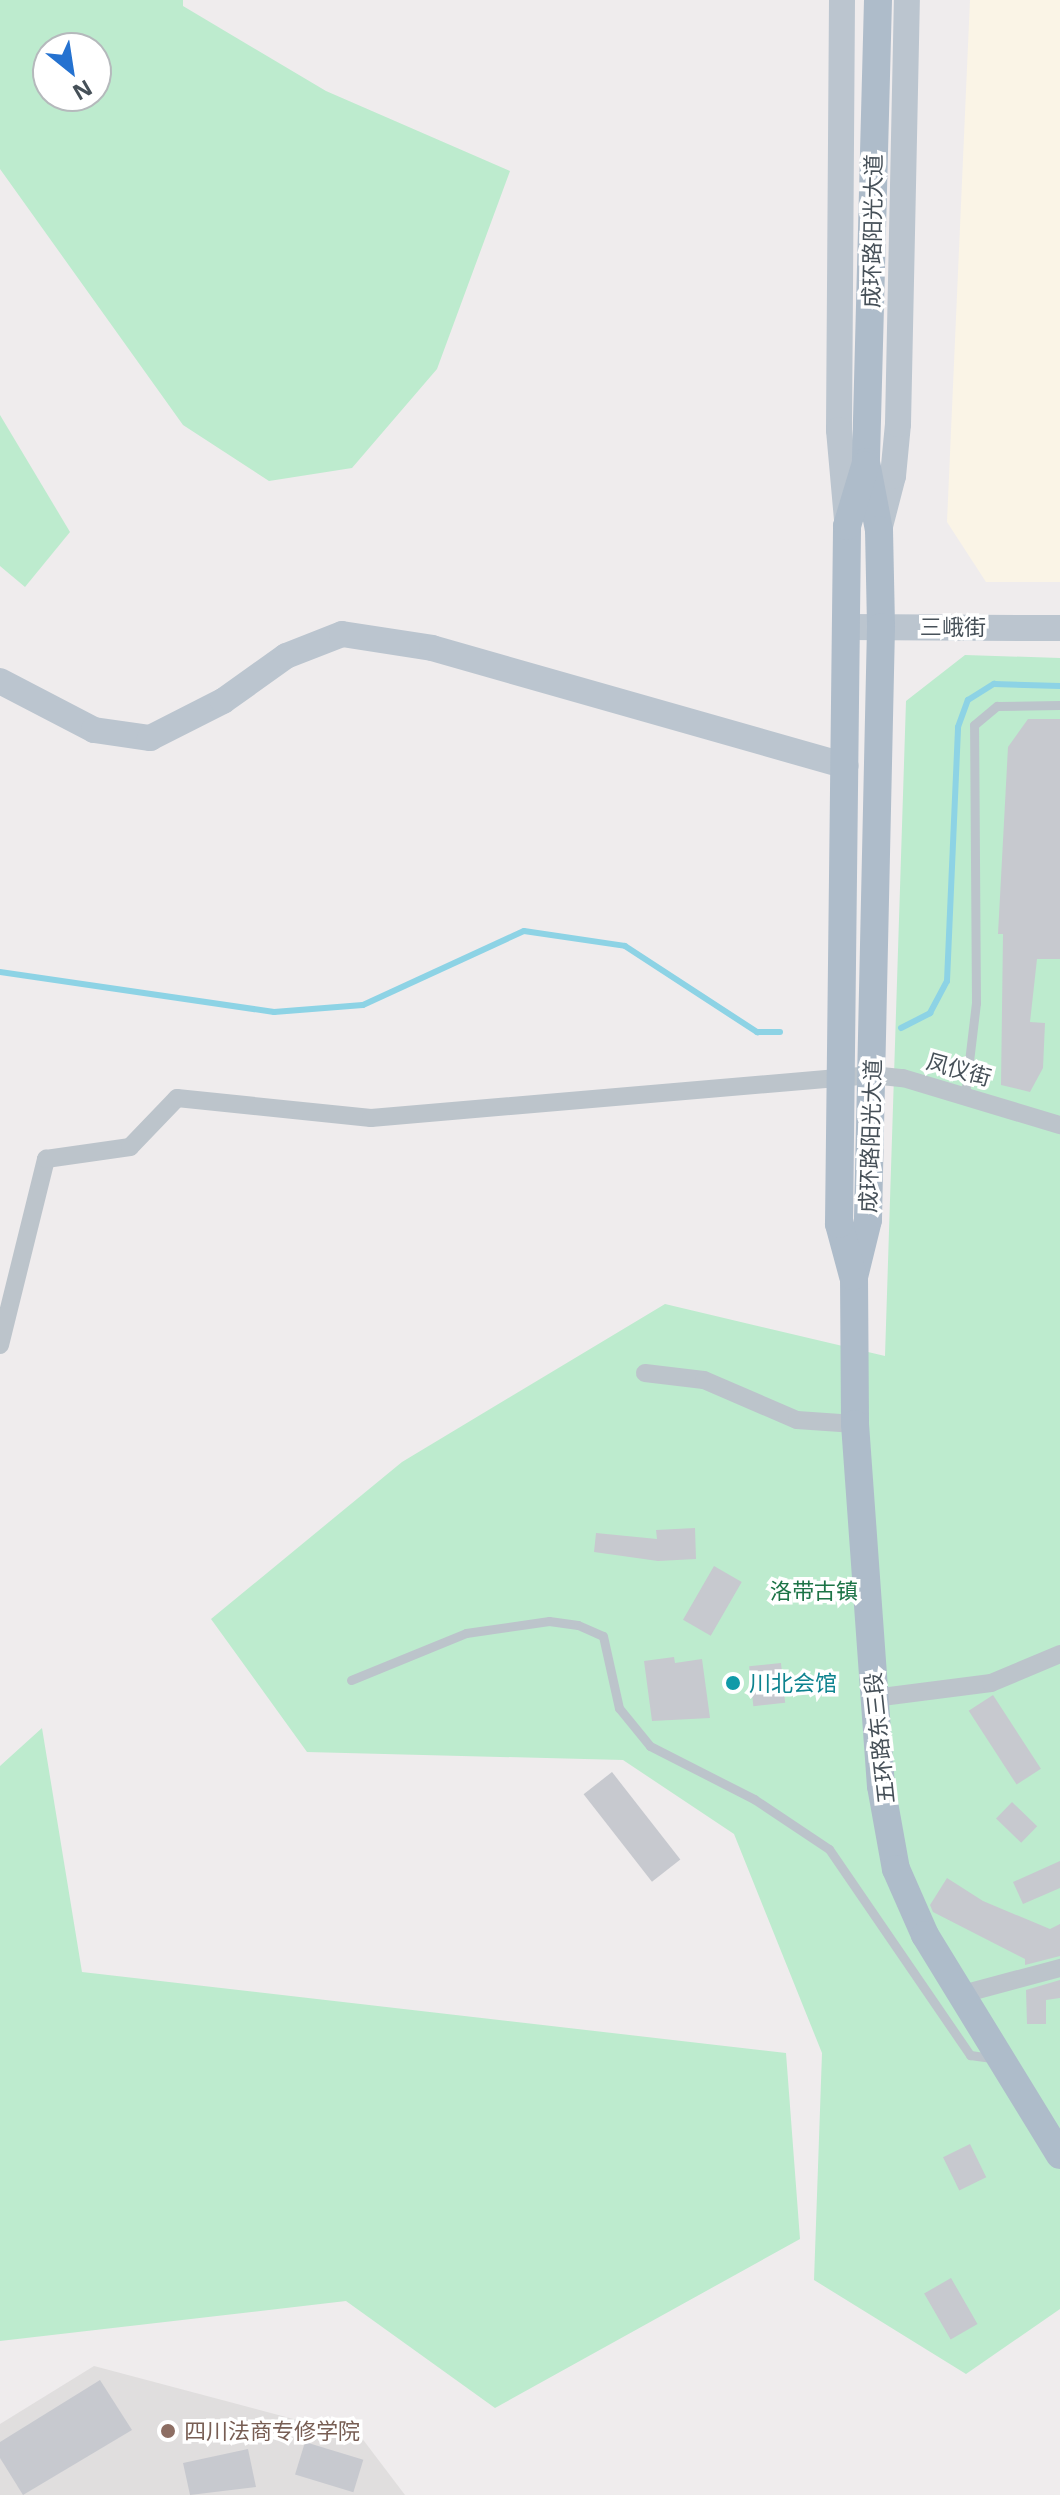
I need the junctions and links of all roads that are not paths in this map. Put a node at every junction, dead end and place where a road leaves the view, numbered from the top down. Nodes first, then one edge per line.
1 (842, 0) edge
2 (878, 0) edge
3 (907, 0) edge
4 (866, 462) junction
5 (847, 526) junction
6 (879, 530) junction
7 (846, 627) junction
8 (881, 627) junction
9 (1060, 628) edge
10 (0, 681) edge
11 (1060, 705) edge
12 (846, 766) junction
13 (872, 1075) junction
14 (841, 1076) junction
15 (965, 1095) junction
16 (1060, 1125) edge
17 (854, 1277) junction
18 (0, 1345) edge
19 (645, 1373) dead end
20 (855, 1424) junction
21 (1060, 1654) edge
22 (351, 1680) dead end
23 (874, 1698) junction
24 (1060, 1968) edge
25 (959, 1995) junction
26 (1000, 2059) junction
27 (1060, 2155) edge

1 - 5 street
2 - 4 main road, 成环路阳光大道
3 - 6 street
4 - 5 main road, 成环路阳光大道
4 - 6 main road, 成环路阳光大道
5 - 7 main road, 成环路阳光大道
6 - 8 main road, 成环路阳光大道
7 - 8 street, 三峨街
7 - 12 main road, 成环路阳光大道
8 - 9 street, 三峨街
8 - 13 main road, 成环路阳光大道
10 - 12 street
11 - 15 lane
12 - 14 main road, 成环路阳光大道
13 - 14 street, 凤仪街
13 - 15 street, 凤仪街
13 - 17 main road, 成环路阳光大道
14 - 17 main road, 成环路阳光大道
14 - 18 street, 凤仪街
15 - 16 street, 凤仪街
17 - 20 main road, 五环路东三段
19 - 20 street
20 - 23 main road, 五环路东三段
21 - 23 street
22 - 26 lane
23 - 25 main road, 五环路东三段
24 - 25 street
25 - 26 main road, 五环路东三段
26 - 27 main road, 五环路东三段

